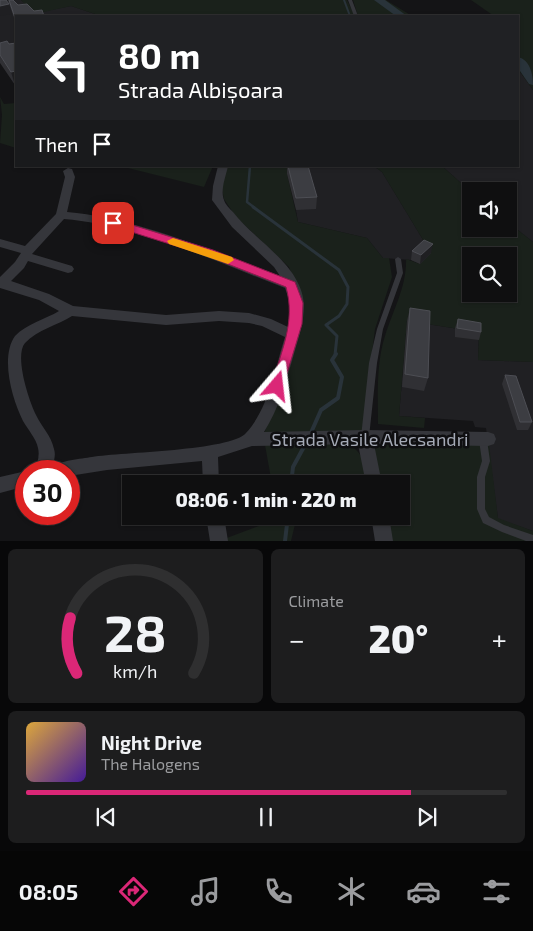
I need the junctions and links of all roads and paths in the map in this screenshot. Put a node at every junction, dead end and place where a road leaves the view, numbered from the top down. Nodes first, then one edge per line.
1 (350, 0) edge
2 (356, 15) edge
3 (223, 167) edge
4 (68, 170) dead end
5 (60, 214) junction
6 (0, 243) edge
7 (27, 253) junction
8 (398, 259) dead end
9 (68, 268) dead end
10 (1, 283) edge
11 (291, 285) junction
12 (70, 311) junction
13 (292, 335) junction
14 (365, 437) junction
15 (251, 439) junction
16 (485, 439) joint
17 (210, 454) junction
18 (45, 460) edge
19 (80, 467) edge
20 (211, 475) edge
21 (372, 475) edge
22 (15, 481) edge
23 (0, 485) edge
24 (217, 525) edge
25 (381, 525) edge
26 (533, 538) edge
27 (220, 541) edge
28 (384, 541) edge

1 - 2 lane
3 - 11 street, Strada Vasile Alecsandri
4 - 5 street
5 - 7 street
5 - 11 street
6 - 7 street
7 - 9 street
7 - 10 street
8 - 14 lane
10 - 12 street
11 - 13 street, Strada Vasile Alecsandri
12 - 13 street
12 - 18 street
13 - 15 street, Strada Vasile Alecsandri
14 - 15 street, Strada Vasile Alecsandri
14 - 16 street, Strada Vasile Alecsandri
14 - 21 street
15 - 17 street, Strada Vasile Alecsandri
16 - 26 lane
17 - 19 street, Strada Vasile Alecsandri
17 - 20 street
22 - 23 street
24 - 27 street
25 - 28 street

